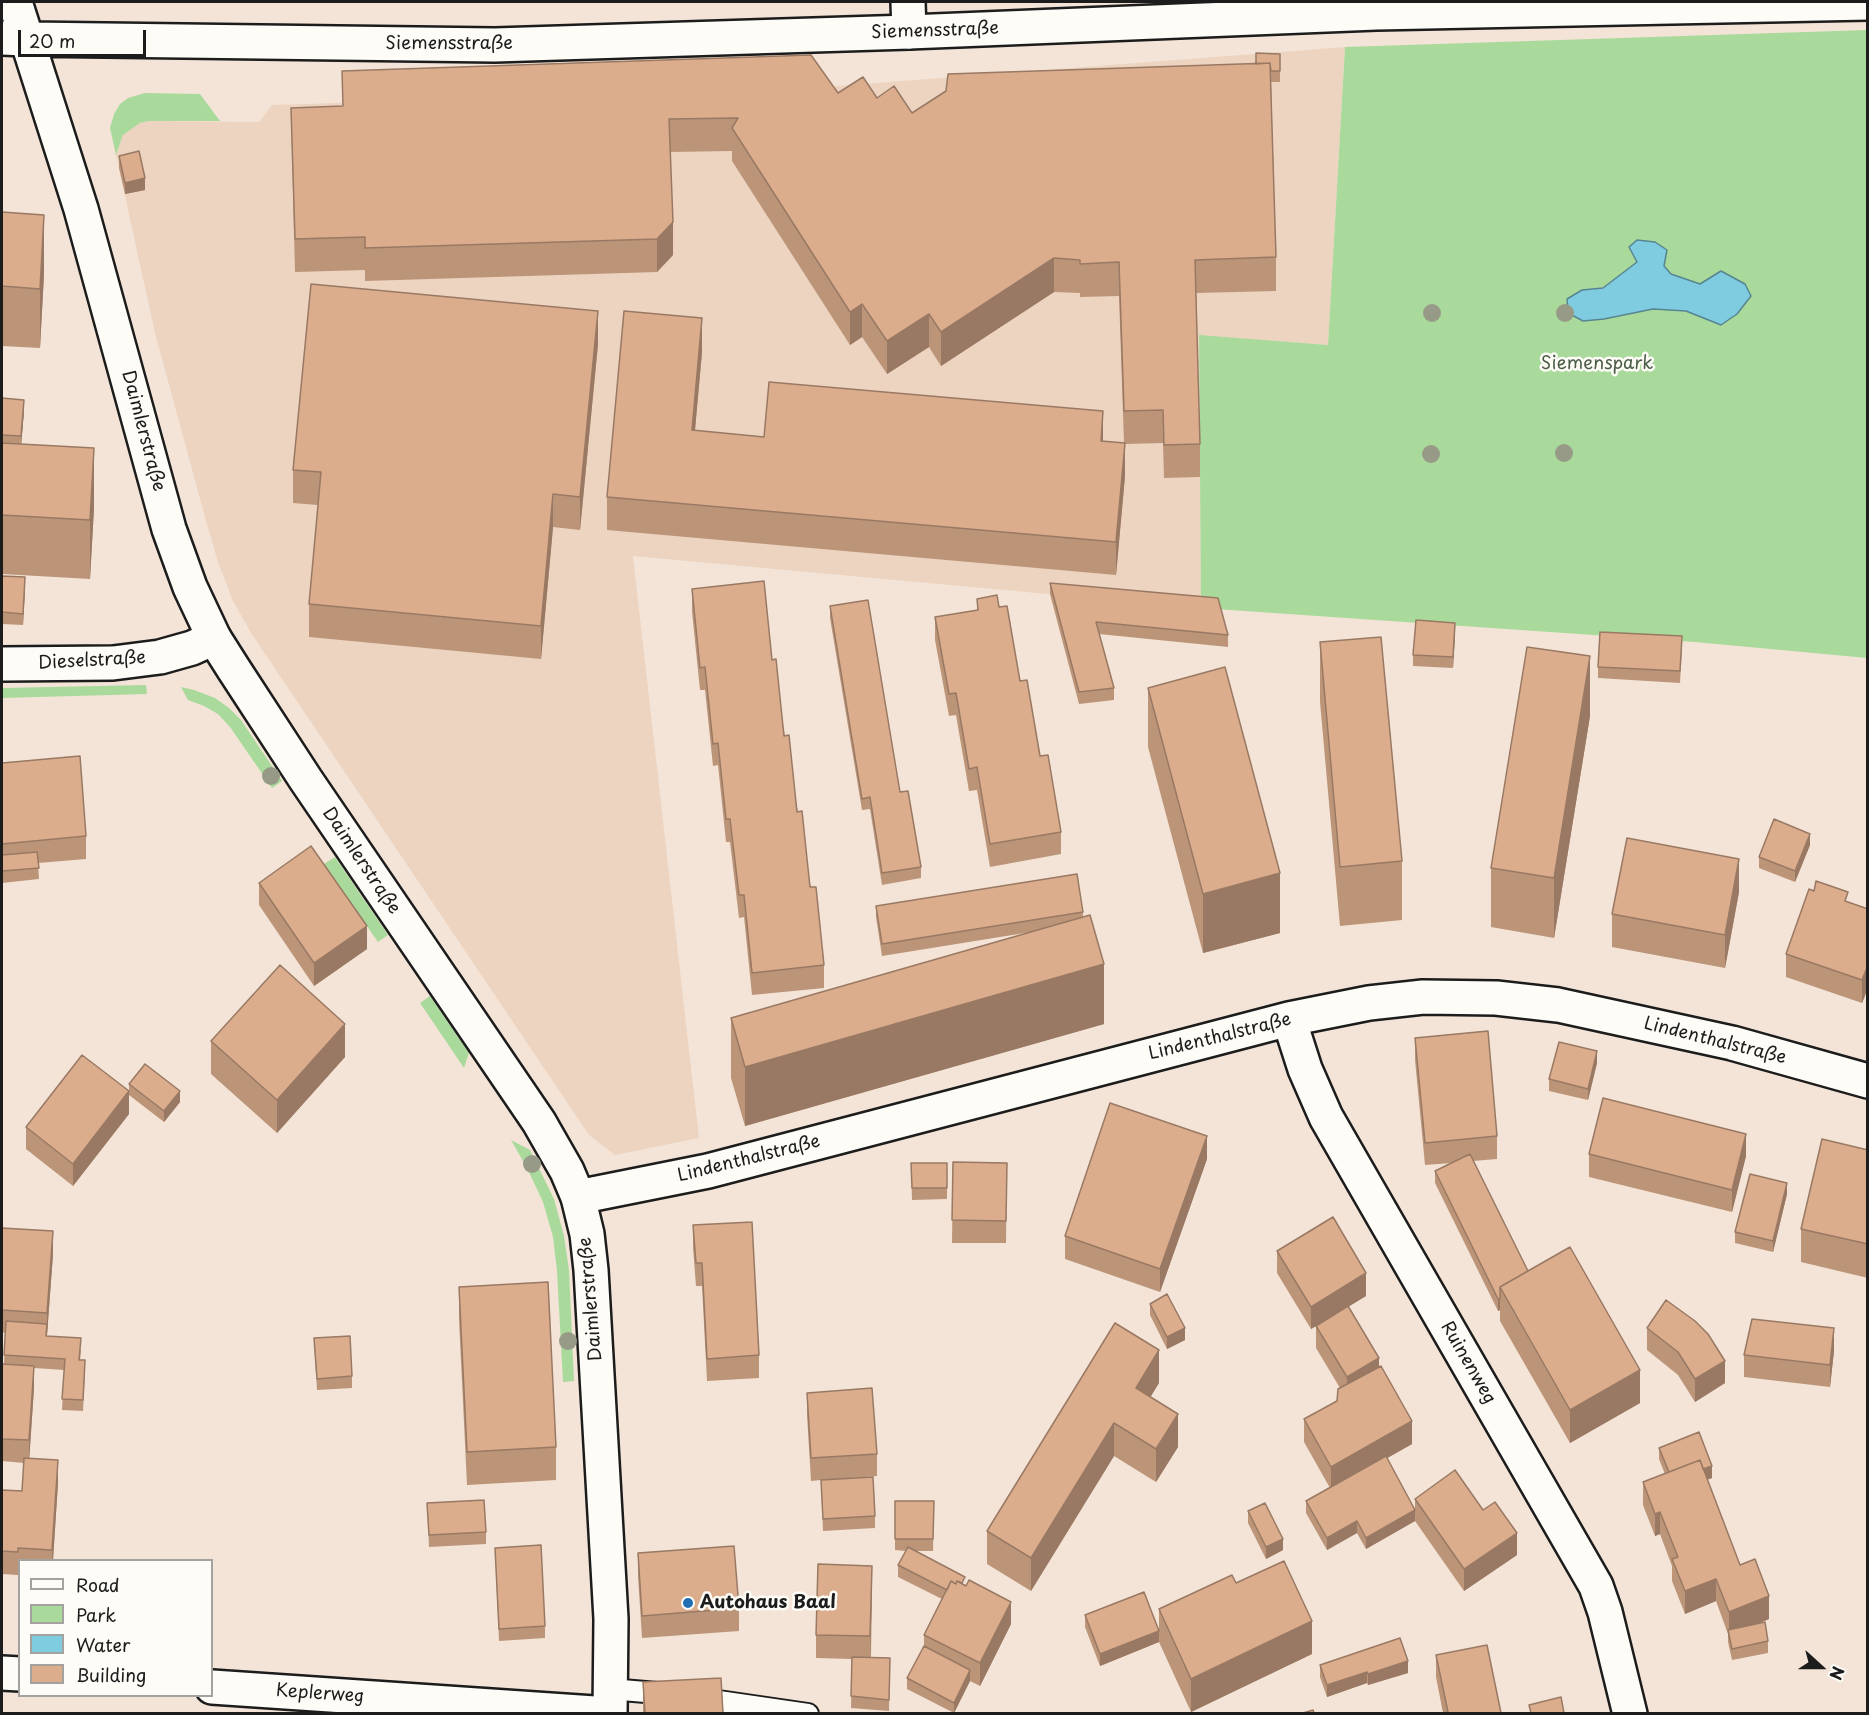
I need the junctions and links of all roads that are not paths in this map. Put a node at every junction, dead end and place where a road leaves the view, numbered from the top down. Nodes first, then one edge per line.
1 (15, 2) edge
2 (1868, 3) edge
3 (909, 17) edge
4 (14, 39) edge
5 (214, 638) junction
6 (2, 664) edge
7 (1290, 1018) junction
8 (1868, 1081) edge
9 (578, 1197) junction
10 (2, 1673) edge
11 (18, 1674) edge
12 (213, 1687) edge
13 (610, 1705) edge
14 (808, 1713) edge
15 (1630, 1713) edge

1 - 4 street, Daimlerstraße
2 - 3 street, Siemensstraße
3 - 4 street, Siemensstraße
4 - 5 street, Daimlerstraße
5 - 6 street, Dieselstraße
5 - 9 street, Daimlerstraße
7 - 8 street, Lindenthalstraße
7 - 9 street, Lindenthalstraße
7 - 15 street, Ruinenweg
9 - 13 street, Daimlerstraße
10 - 11 street
12 - 13 street, Keplerweg
13 - 14 lane

